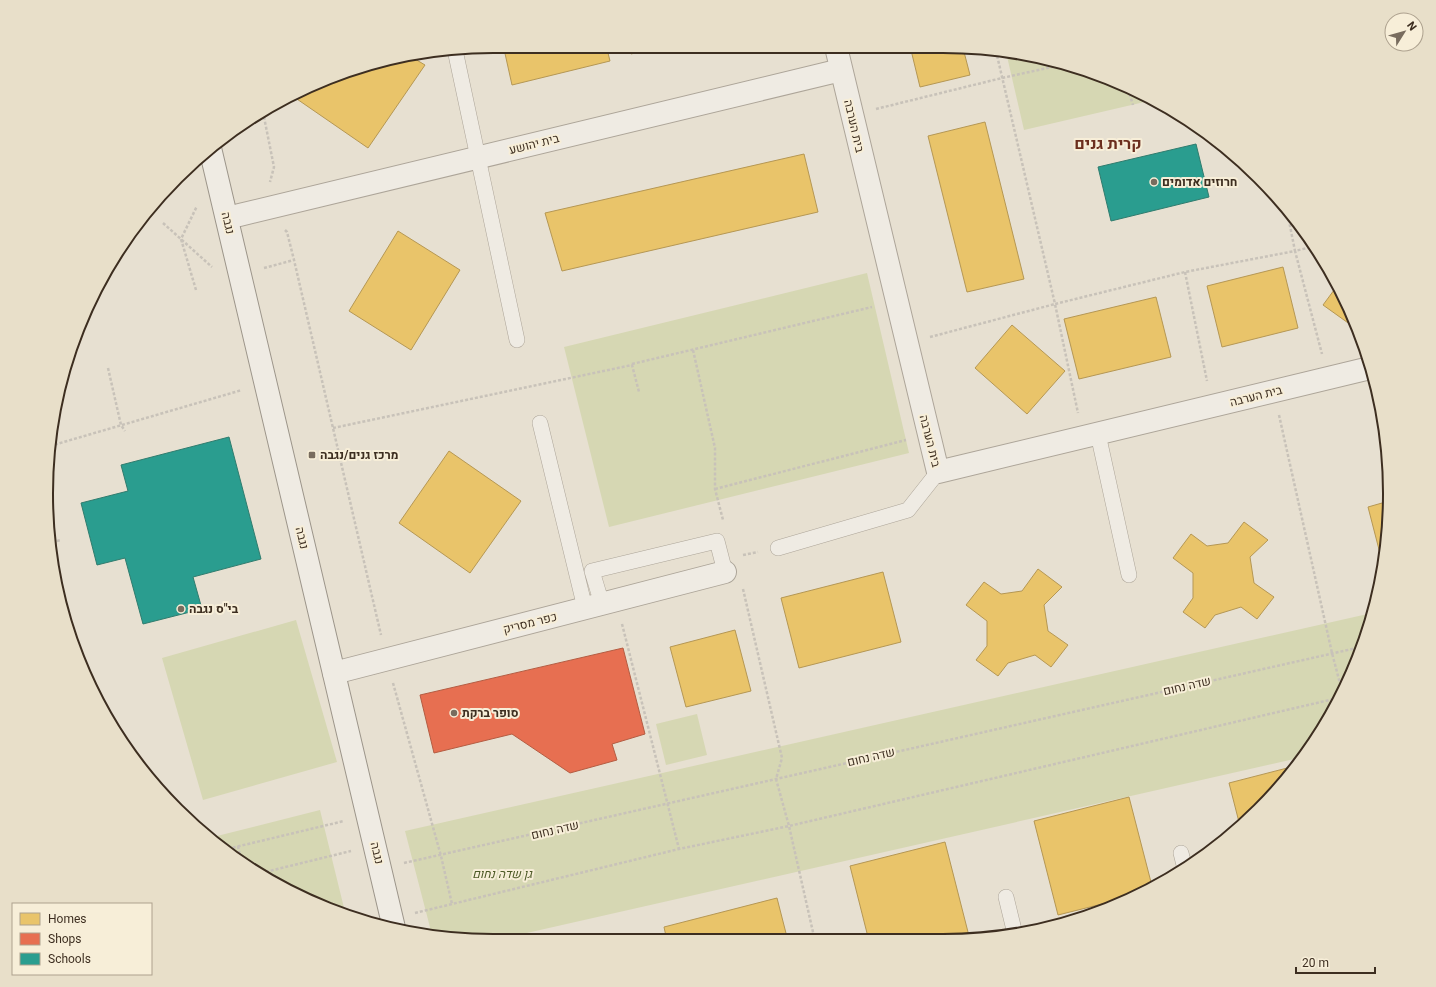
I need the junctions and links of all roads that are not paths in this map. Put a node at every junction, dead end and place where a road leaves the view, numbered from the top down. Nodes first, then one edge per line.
1 (837, 53) edge
2 (455, 55) edge
3 (841, 70) junction
4 (212, 155) edge
5 (478, 158) junction
6 (227, 218) junction
7 (516, 340) dead end
8 (1365, 369) edge
9 (540, 424) dead end
10 (1091, 436) junction
11 (938, 472) junction
12 (778, 548) road end
13 (1129, 576) dead end
14 (733, 577) joint
15 (601, 604) junction
16 (334, 673) junction
17 (1181, 853) dead end
18 (1183, 862) edge
19 (1006, 897) dead end
20 (393, 922) edge
21 (1014, 928) edge

1 - 3 street, בית הערבה
2 - 5 lane
3 - 5 street, בית יהושע
3 - 11 street, בית הערבה
4 - 6 street, נגבה
5 - 6 street, בית יהושע
5 - 7 lane
6 - 16 street, נגבה
8 - 10 street, בית הערבה
9 - 15 lane
10 - 11 street, בית הערבה
10 - 13 lane
11 - 12 lane
14 - 15 street, כפר מסריק
14 - 15 lane
15 - 16 street, כפר מסריק
16 - 20 street, נגבה
17 - 18 lane
19 - 21 lane

